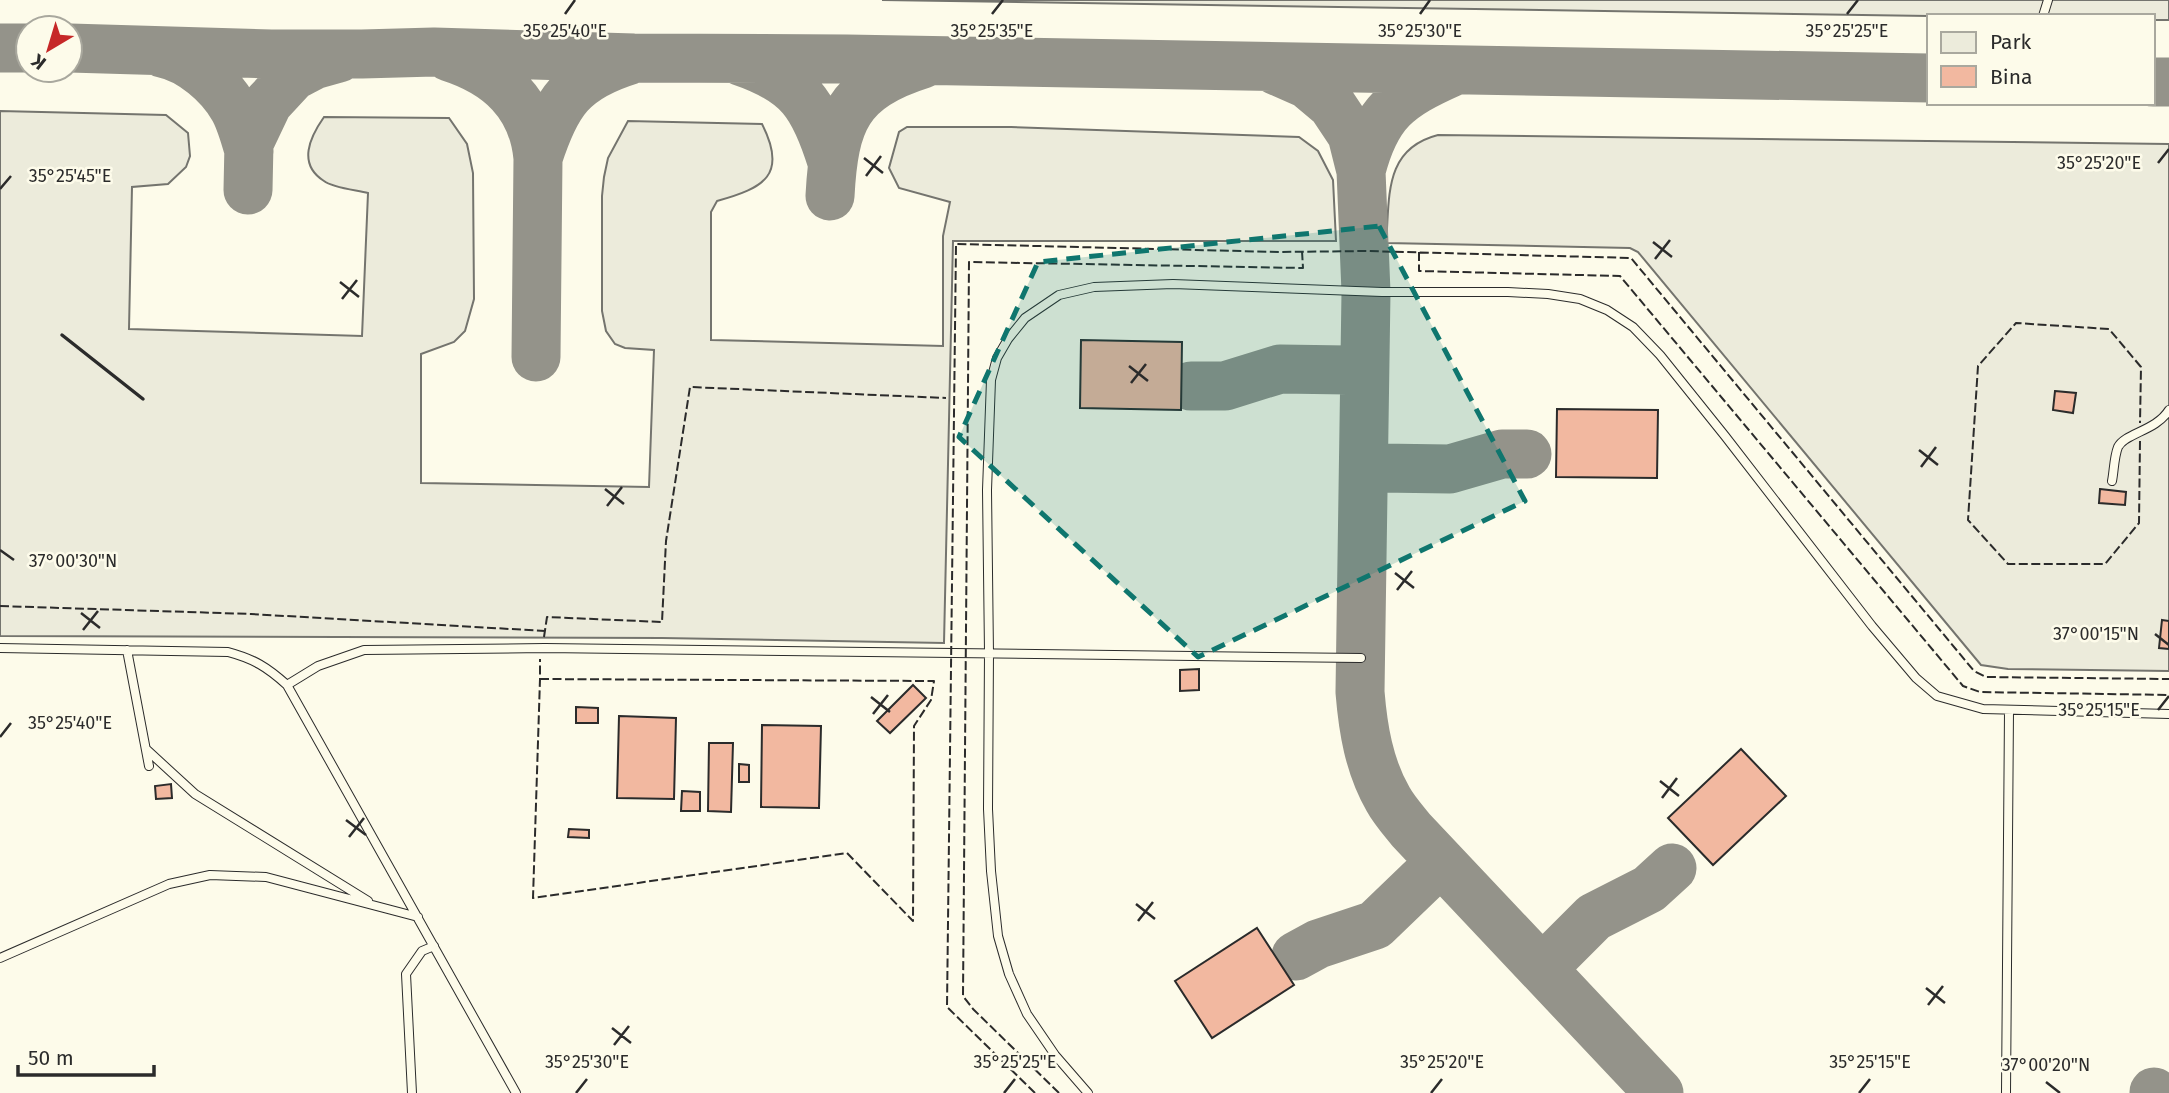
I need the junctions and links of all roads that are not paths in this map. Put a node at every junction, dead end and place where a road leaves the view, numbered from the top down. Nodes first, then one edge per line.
1 (2169, 410) edge
2 (2112, 481) dead end
3 (0, 648) edge
4 (127, 650) junction
5 (989, 653) junction
6 (1360, 658) dead end
7 (287, 685) junction
8 (2009, 711) junction
9 (2169, 714) edge
10 (146, 749) junction
11 (149, 766) dead end
12 (375, 906) junction
13 (418, 917) junction
14 (434, 946) junction
15 (0, 958) edge
16 (412, 1093) edge
17 (516, 1093) edge
18 (1088, 1093) edge
19 (2006, 1093) edge

1 - 2 lane
3 - 4 lane
4 - 7 lane
4 - 10 lane
5 - 6 lane
5 - 7 lane
5 - 8 lane
5 - 18 lane
7 - 13 lane
8 - 9 lane
8 - 19 lane
10 - 11 lane
10 - 12 lane
12 - 13 lane
12 - 15 lane
13 - 14 lane
14 - 16 lane
14 - 17 lane

